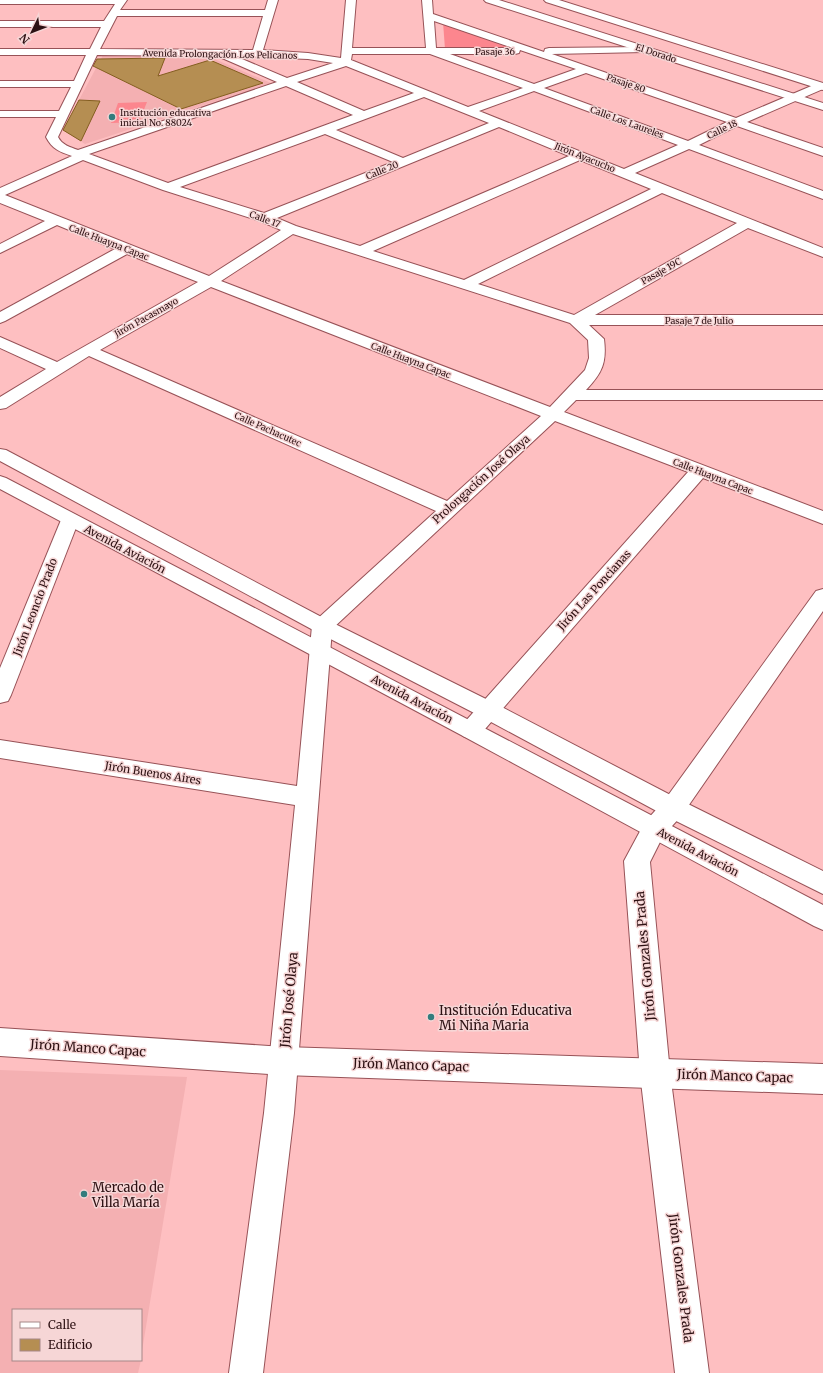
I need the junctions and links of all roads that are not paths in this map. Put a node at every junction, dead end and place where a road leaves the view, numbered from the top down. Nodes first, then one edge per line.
1 (273, 0) edge
2 (351, 0) edge
3 (427, 0) edge
4 (489, 0) edge
5 (549, 0) edge
6 (53, 1) edge
7 (122, 1) edge
8 (0, 2) edge
9 (115, 13) junction
10 (269, 13) junction
11 (428, 16) junction
12 (0, 24) edge
13 (108, 24) junction
14 (644, 49) junction
15 (431, 51) junction
16 (532, 51) junction
17 (0, 52) edge
18 (94, 52) junction
19 (257, 52) junction
20 (219, 53) junction
21 (346, 57) junction
22 (586, 69) junction
23 (286, 82) junction
24 (0, 84) edge
25 (79, 84) junction
26 (821, 86) edge
27 (535, 88) junction
28 (425, 93) junction
29 (795, 98) junction
30 (823, 107) edge
31 (468, 111) junction
32 (0, 114) edge
33 (62, 114) junction
34 (365, 116) junction
35 (736, 122) junction
36 (500, 123) junction
37 (327, 130) junction
38 (689, 145) junction
39 (823, 152) edge
40 (80, 155) junction
41 (581, 155) junction
42 (403, 162) junction
43 (625, 173) junction
44 (168, 187) junction
45 (663, 188) junction
46 (0, 193) edge
47 (823, 195) edge
48 (0, 198) edge
49 (265, 218) junction
50 (55, 221) junction
51 (747, 223) junction
52 (291, 229) junction
53 (0, 249) edge
54 (126, 249) junction
55 (362, 251) junction
56 (823, 253) edge
57 (210, 282) junction
58 (466, 285) junction
59 (0, 318) edge
60 (575, 320) junction
61 (823, 320) edge
62 (0, 342) edge
63 (88, 350) junction
64 (57, 368) junction
65 (572, 395) junction
66 (823, 395) edge
67 (0, 404) edge
68 (552, 415) junction
69 (0, 454) edge
70 (700, 470) junction
71 (0, 482) edge
72 (448, 509) junction
73 (823, 518) edge
74 (70, 520) junction
75 (823, 596) edge
76 (321, 639) junction
77 (0, 696) edge
78 (488, 710) junction
79 (471, 730) junction
80 (0, 749) edge
81 (307, 797) junction
82 (673, 808) junction
83 (654, 829) junction
84 (823, 883) edge
85 (823, 918) edge
86 (0, 1042) edge
87 (284, 1061) junction
88 (655, 1073) junction
89 (823, 1079) edge
90 (246, 1373) edge
91 (692, 1373) edge

1 - 10 street
2 - 21 street
3 - 11 street
4 - 14 street, El Dorado
5 - 26 street, El Dorado
6 - 7 street
6 - 8 street
7 - 9 street, Calle 17
9 - 10 street
9 - 13 street, Calle 17
10 - 19 street
11 - 15 street
11 - 16 street, Pasaje 80
12 - 13 street
13 - 18 street, Calle 17
14 - 16 street, Pasaje 36
14 - 29 street, El Dorado
15 - 16 street, Pasaje 36
15 - 21 street, Pasaje 36
15 - 27 street, Calle Los Laureles
16 - 22 street, Pasaje 80
17 - 18 street, Avenida Prolongación Los Pelicanos
18 - 20 street, Avenida Prolongación Los Pelicanos
18 - 25 street, Calle 17
19 - 20 street, Avenida Prolongación Los Pelicanos
19 - 21 street, Avenida Prolongación Los Pelicanos
20 - 23 street
21 - 23 street
21 - 28 street, Jirón Ayacucho
22 - 27 street
22 - 35 street, Pasaje 80
23 - 34 street
23 - 40 street
24 - 25 street
25 - 33 street, Calle 17
26 - 29 street, Calle 18
27 - 31 street
27 - 38 street, Calle Los Laureles
28 - 31 street, Jirón Ayacucho
28 - 34 street
29 - 30 street, El Dorado
29 - 35 street, Calle 18
31 - 36 street, Jirón Ayacucho
32 - 33 street
33 - 40 street, Calle 17
34 - 37 street
35 - 38 street, Calle 18
35 - 39 street, Pasaje 80
36 - 41 street, Jirón Ayacucho
36 - 42 street, Calle 20
37 - 42 street
37 - 44 street
38 - 43 street, Calle 18
38 - 47 street, Calle Los Laureles
40 - 44 street, Calle 17
40 - 46 street
41 - 43 street, Jirón Ayacucho
41 - 55 street
42 - 49 street, Calle 20
43 - 45 street, Jirón Ayacucho
44 - 49 street, Calle 17
45 - 51 street, Jirón Ayacucho
45 - 58 street
48 - 50 street, Calle Huayna Capac
49 - 52 street, Calle 17
50 - 53 street
50 - 54 street, Calle Huayna Capac
51 - 56 street, Jirón Ayacucho
51 - 60 street, Pasaje 19C
52 - 55 street, Calle 17
52 - 57 street, Jirón Pacasmayo
54 - 57 street, Calle Huayna Capac
54 - 59 street
55 - 58 street, Calle 17
57 - 63 street, Jirón Pacasmayo
57 - 68 street, Calle Huayna Capac
58 - 60 street, Calle 17
60 - 61 street, Pasaje 7 de Julio
60 - 65 street, Prolongación José Olaya
62 - 64 street
63 - 64 street, Jirón Pacasmayo
63 - 72 street, Calle Pachacutec
64 - 67 street, Jirón Pacasmayo
65 - 66 street
65 - 68 street, Prolongación José Olaya
68 - 70 street, Calle Huayna Capac
68 - 72 street, Prolongación José Olaya
69 - 76 street, Avenida Aviación
70 - 73 street, Calle Huayna Capac
70 - 78 street, Jirón Las Poncianas
71 - 74 street, Avenida Aviación
72 - 76 street, Prolongación José Olaya
74 - 76 street, Avenida Aviación
74 - 77 street, Jirón Leoncio Prado
75 - 82 street, Jirón Gonzales Prada
76 - 78 street, Avenida Aviación
76 - 79 street, Avenida Aviación
76 - 81 street, Jirón José Olaya
78 - 79 street, Jirón Las Poncianas
78 - 82 street, Avenida Aviación
79 - 83 street, Avenida Aviación
80 - 81 street, Jirón Buenos Aires
81 - 87 street, Jirón José Olaya
82 - 83 street, Jirón Gonzales Prada
82 - 84 street, Avenida Aviación
83 - 85 street, Avenida Aviación
83 - 88 street, Jirón Gonzales Prada
86 - 87 street, Jirón Manco Capac
87 - 88 street, Jirón Manco Capac
87 - 90 street, Jirón José Olaya
88 - 89 street, Jirón Manco Capac
88 - 91 street, Jirón Gonzales Prada

